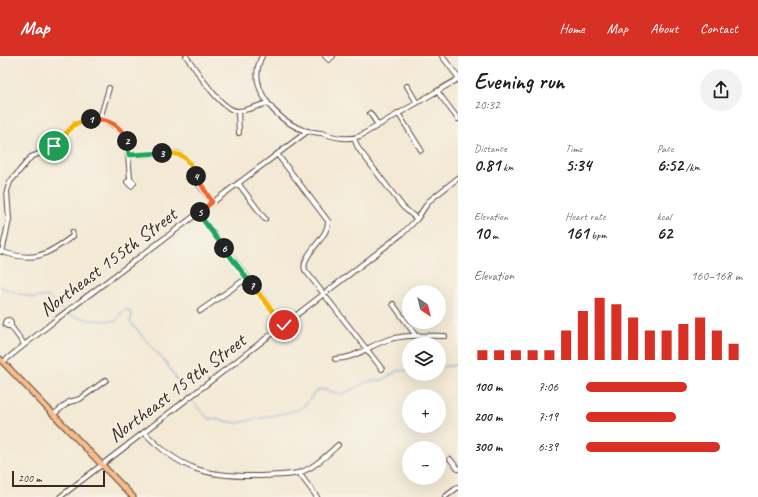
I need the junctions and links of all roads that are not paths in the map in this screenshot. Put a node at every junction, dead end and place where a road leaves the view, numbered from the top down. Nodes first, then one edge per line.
1 (186, 56) edge
2 (262, 56) edge
3 (325, 56) edge
4 (333, 56) edge
5 (442, 56) edge
6 (458, 78) edge
7 (407, 86) dead end
8 (109, 88) dead end
9 (437, 91) junction
10 (268, 103) junction
11 (417, 103) junction
12 (238, 111) junction
13 (370, 113) dead end
14 (398, 113) junction
15 (100, 119) junction
16 (458, 119) edge
17 (378, 125) junction
18 (308, 131) junction
19 (238, 133) dead end
20 (352, 139) junction
21 (421, 150) dead end
22 (277, 154) junction
23 (129, 155) junction
24 (458, 178) edge
25 (130, 179) dead end
26 (238, 183) junction
27 (212, 202) junction
28 (198, 213) junction
29 (265, 219) dead end
30 (417, 219) junction
31 (72, 232) dead end
32 (1, 251) edge
33 (246, 278) junction
34 (323, 294) junction
35 (393, 304) dead end
36 (200, 311) dead end
37 (10, 325) dead end
38 (284, 325) junction
39 (416, 336) junction
40 (446, 336) dead end
41 (24, 344) junction
42 (367, 350) junction
43 (335, 359) dead end
44 (1, 360) edge
45 (382, 369) dead end
46 (106, 380) dead end
47 (54, 414) junction
48 (144, 432) junction
49 (338, 445) dead end
50 (450, 459) dead end
51 (101, 465) junction
52 (458, 469) edge
53 (299, 473) junction
54 (458, 487) edge
55 (60, 497) edge
56 (133, 497) edge
57 (317, 497) edge
58 (445, 497) edge

1 - 12 street
2 - 10 street
3 - 4 street
5 - 6 street
6 - 9 street
7 - 11 street
8 - 15 street
9 - 11 street
9 - 16 street
10 - 12 street
10 - 18 street
11 - 14 street
12 - 19 street
13 - 17 street
14 - 17 street
14 - 21 street
15 - 23 street
15 - 32 street
17 - 20 street
18 - 20 street
18 - 22 street, Northeast 155th Street
20 - 30 street
22 - 26 street, Northeast 155th Street
22 - 34 street
23 - 25 street
23 - 27 street
24 - 30 street, Northeast 159th Street
26 - 27 street, Northeast 155th Street
26 - 29 street
27 - 28 street, Northeast 155th Street
28 - 33 street
28 - 41 street, Northeast 155th Street
30 - 34 street, Northeast 159th Street
31 - 32 street
33 - 36 street
33 - 38 street
34 - 38 street, Northeast 159th Street
34 - 42 street
35 - 39 street
37 - 41 street
38 - 48 street, Northeast 159th Street
39 - 40 street
39 - 42 street
41 - 44 street, Northeast 155th Street
42 - 43 street
42 - 45 street
44 - 47 main road
46 - 47 street
47 - 51 main road
48 - 51 street, Northeast 159th Street
48 - 53 street
49 - 53 street
50 - 52 street
51 - 55 street, Northeast 159th Street
51 - 56 main road
53 - 57 street
54 - 58 street

